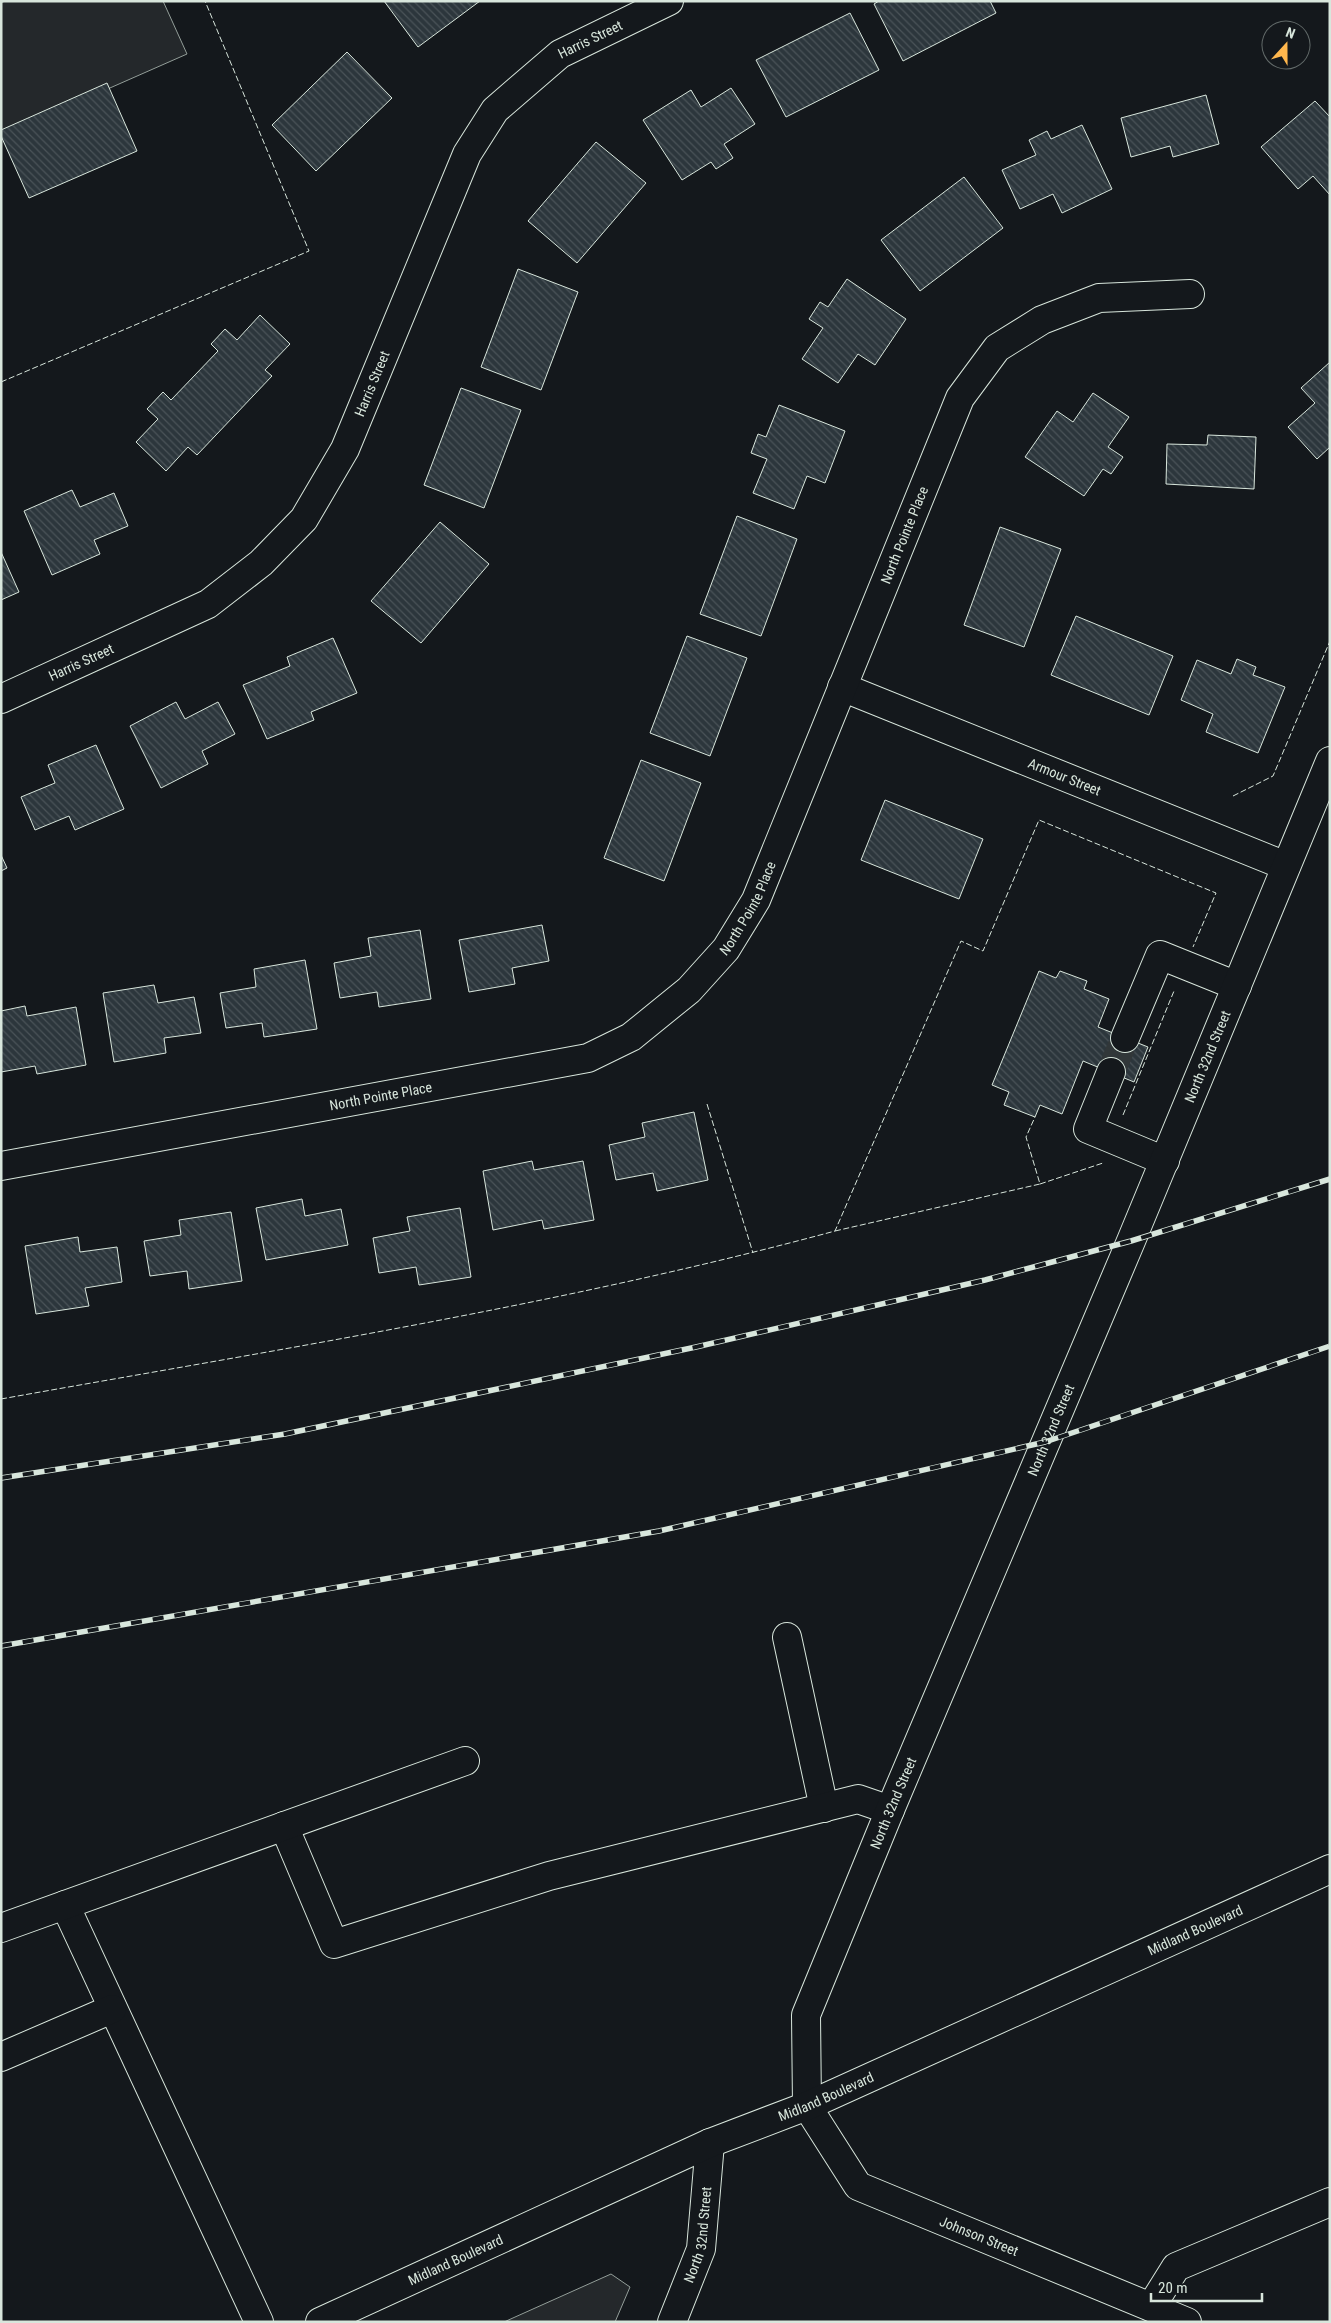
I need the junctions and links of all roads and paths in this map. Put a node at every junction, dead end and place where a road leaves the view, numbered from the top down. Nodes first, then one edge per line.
1 (669, 1) edge
2 (1190, 294) dead end
3 (842, 687) junction
4 (1, 699) edge
5 (1330, 760) edge
6 (1286, 866) junction
7 (1237, 986) junction
8 (1125, 1038) tunnel mouth
9 (1111, 1072) tunnel mouth
10 (1165, 1160) junction
11 (1, 1166) edge
12 (787, 1637) dead end
13 (464, 1761) dead end
14 (824, 1808) junction
15 (890, 1810) junction
16 (284, 1826) junction
17 (1330, 1869) edge
18 (65, 1905) junction
19 (1, 1928) edge
20 (112, 2010) junction
21 (1, 2057) edge
22 (807, 2106) junction
23 (710, 2144) junction
24 (1330, 2202) edge
25 (1151, 2307) junction
26 (259, 2322) edge
27 (320, 2322) edge
28 (672, 2322) edge
29 (1187, 2322) edge

1 - 4 street, Harris Street
2 - 3 street, North Pointe Place
3 - 6 street, Armour Street
3 - 11 street, North Pointe Place
5 - 6 street, North 32nd Street
6 - 7 street, North 32nd Street
7 - 8 street
7 - 10 street, North 32nd Street
9 - 10 street
10 - 15 street, North 32nd Street
12 - 14 street
13 - 16 street
14 - 15 street
14 - 16 street
15 - 22 street, North 32nd Street
16 - 18 street
17 - 22 street, Midland Boulevard
18 - 19 street
18 - 20 street
20 - 21 street
20 - 26 street
22 - 23 street, Midland Boulevard
22 - 25 street, Johnson Street
23 - 27 street, Midland Boulevard
23 - 28 street, North 32nd Street
24 - 25 street
25 - 29 street, Johnson Street

